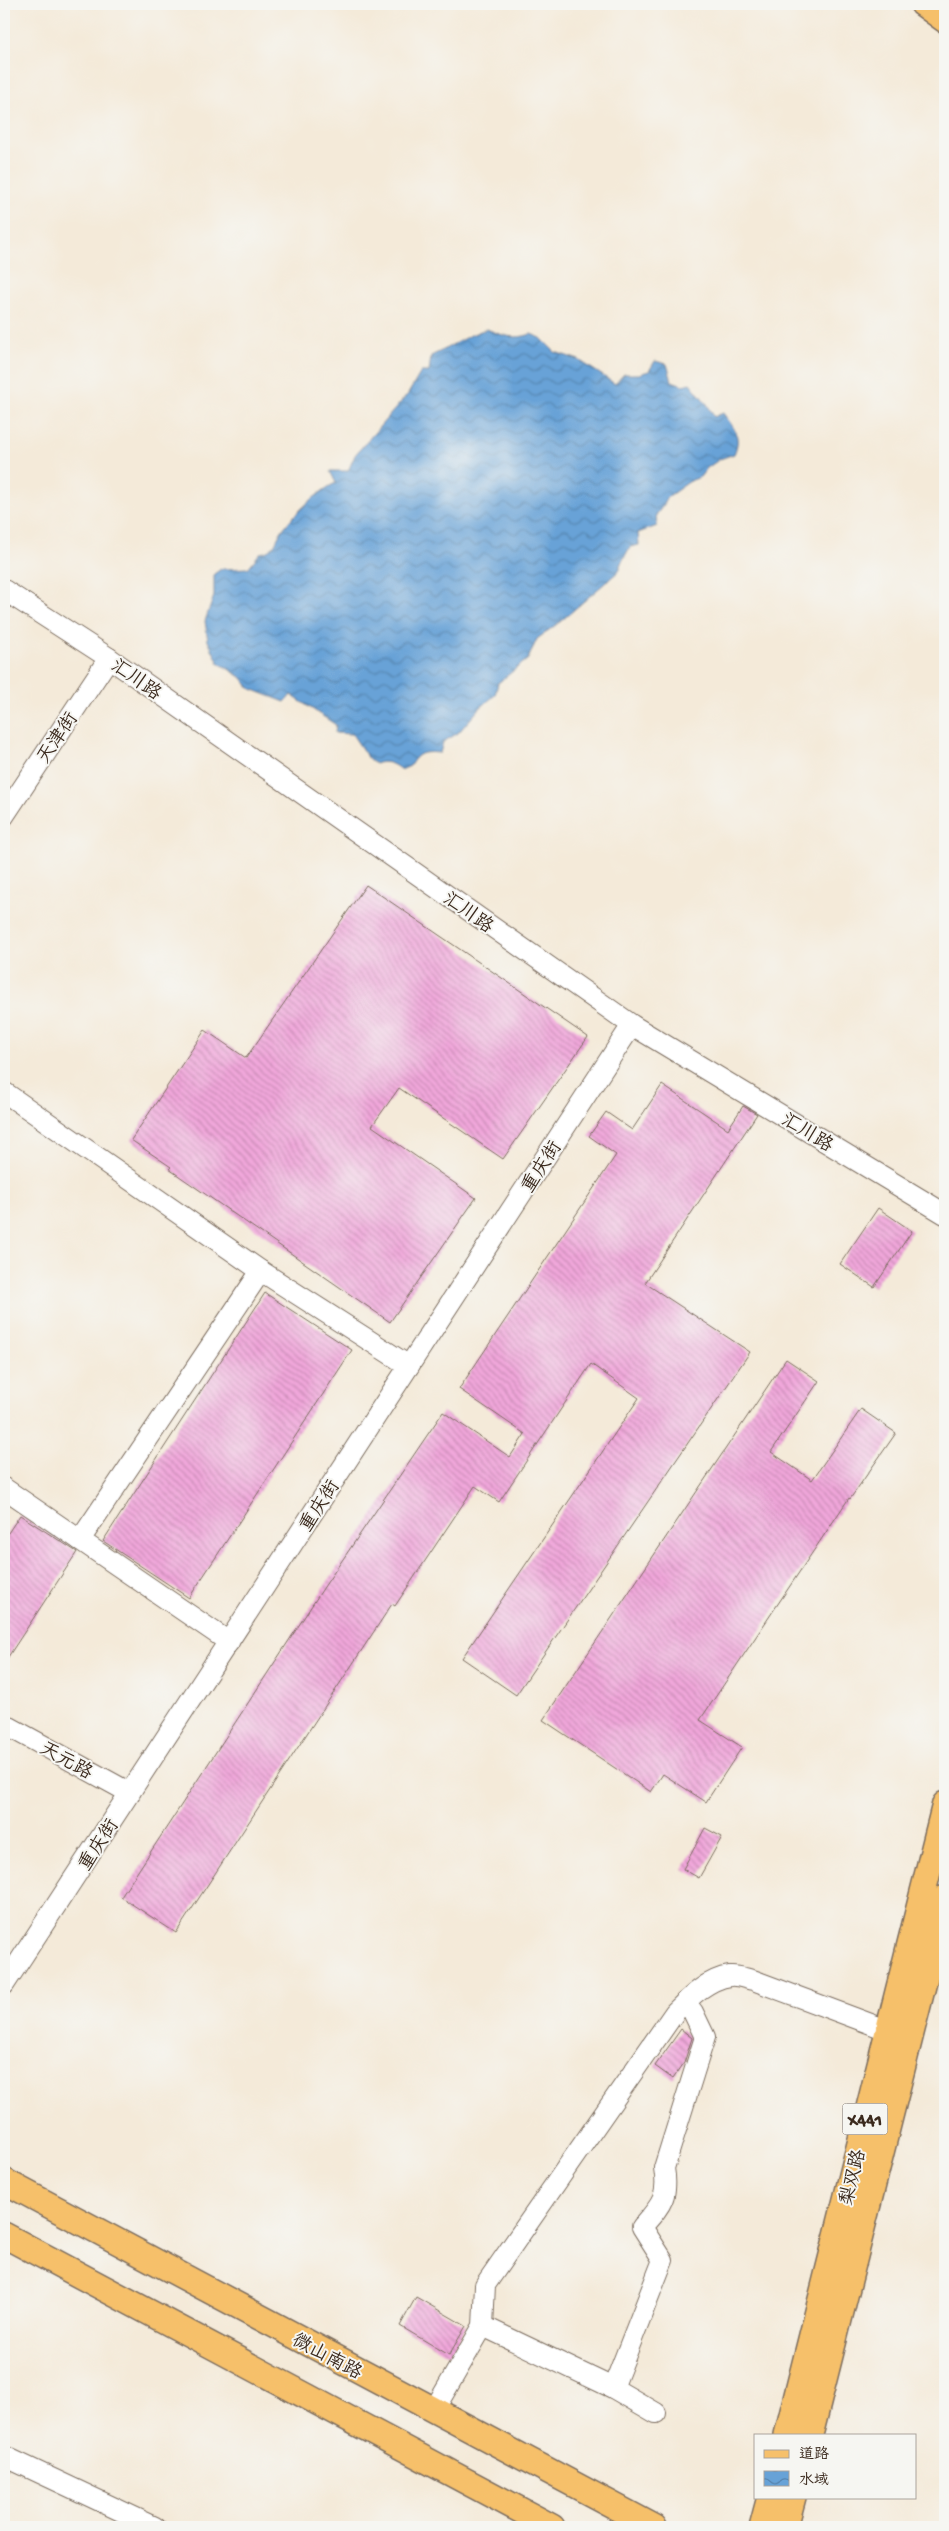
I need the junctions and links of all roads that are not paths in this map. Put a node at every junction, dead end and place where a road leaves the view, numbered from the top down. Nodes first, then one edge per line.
1 (923, 4) edge
2 (945, 20) edge
3 (4, 590) edge
4 (109, 658) junction
5 (4, 816) edge
6 (632, 1025) junction
7 (4, 1092) edge
8 (945, 1214) edge
9 (261, 1271) junction
10 (409, 1366) junction
11 (4, 1488) edge
12 (80, 1540) junction
13 (229, 1642) junction
14 (4, 1724) edge
15 (130, 1793) junction
16 (945, 1804) edge
17 (945, 1898) edge
18 (4, 1985) edge
19 (685, 2002) junction
20 (887, 2030) junction
21 (4, 2181) edge
22 (4, 2235) edge
23 (483, 2326) junction
24 (613, 2388) junction
25 (434, 2410) junction
26 (656, 2413) dead end
27 (787, 2434) edge
28 (810, 2434) edge
29 (4, 2456) edge
30 (155, 2527) edge
31 (552, 2527) edge
32 (654, 2527) edge

1 - 2 main road
3 - 4 street, 汇川路
4 - 5 street, 天津街
4 - 6 street, 汇川路
6 - 8 street, 汇川路
6 - 10 street, 重庆街
7 - 9 street
9 - 10 street
9 - 12 street
10 - 13 street, 重庆街
11 - 12 street
12 - 13 street
13 - 15 street, 重庆街
14 - 15 street, 天元路
15 - 18 street, 重庆街
16 - 20 main road, 梨双路 / X441
17 - 28 main road, 梨双路 / X441
19 - 20 street
19 - 23 street
19 - 24 street
20 - 27 main road, 梨双路 / X441
21 - 25 main road, 微山南路
22 - 31 main road
23 - 24 street
23 - 25 street
24 - 26 street
25 - 32 main road, 微山南路
29 - 30 street

